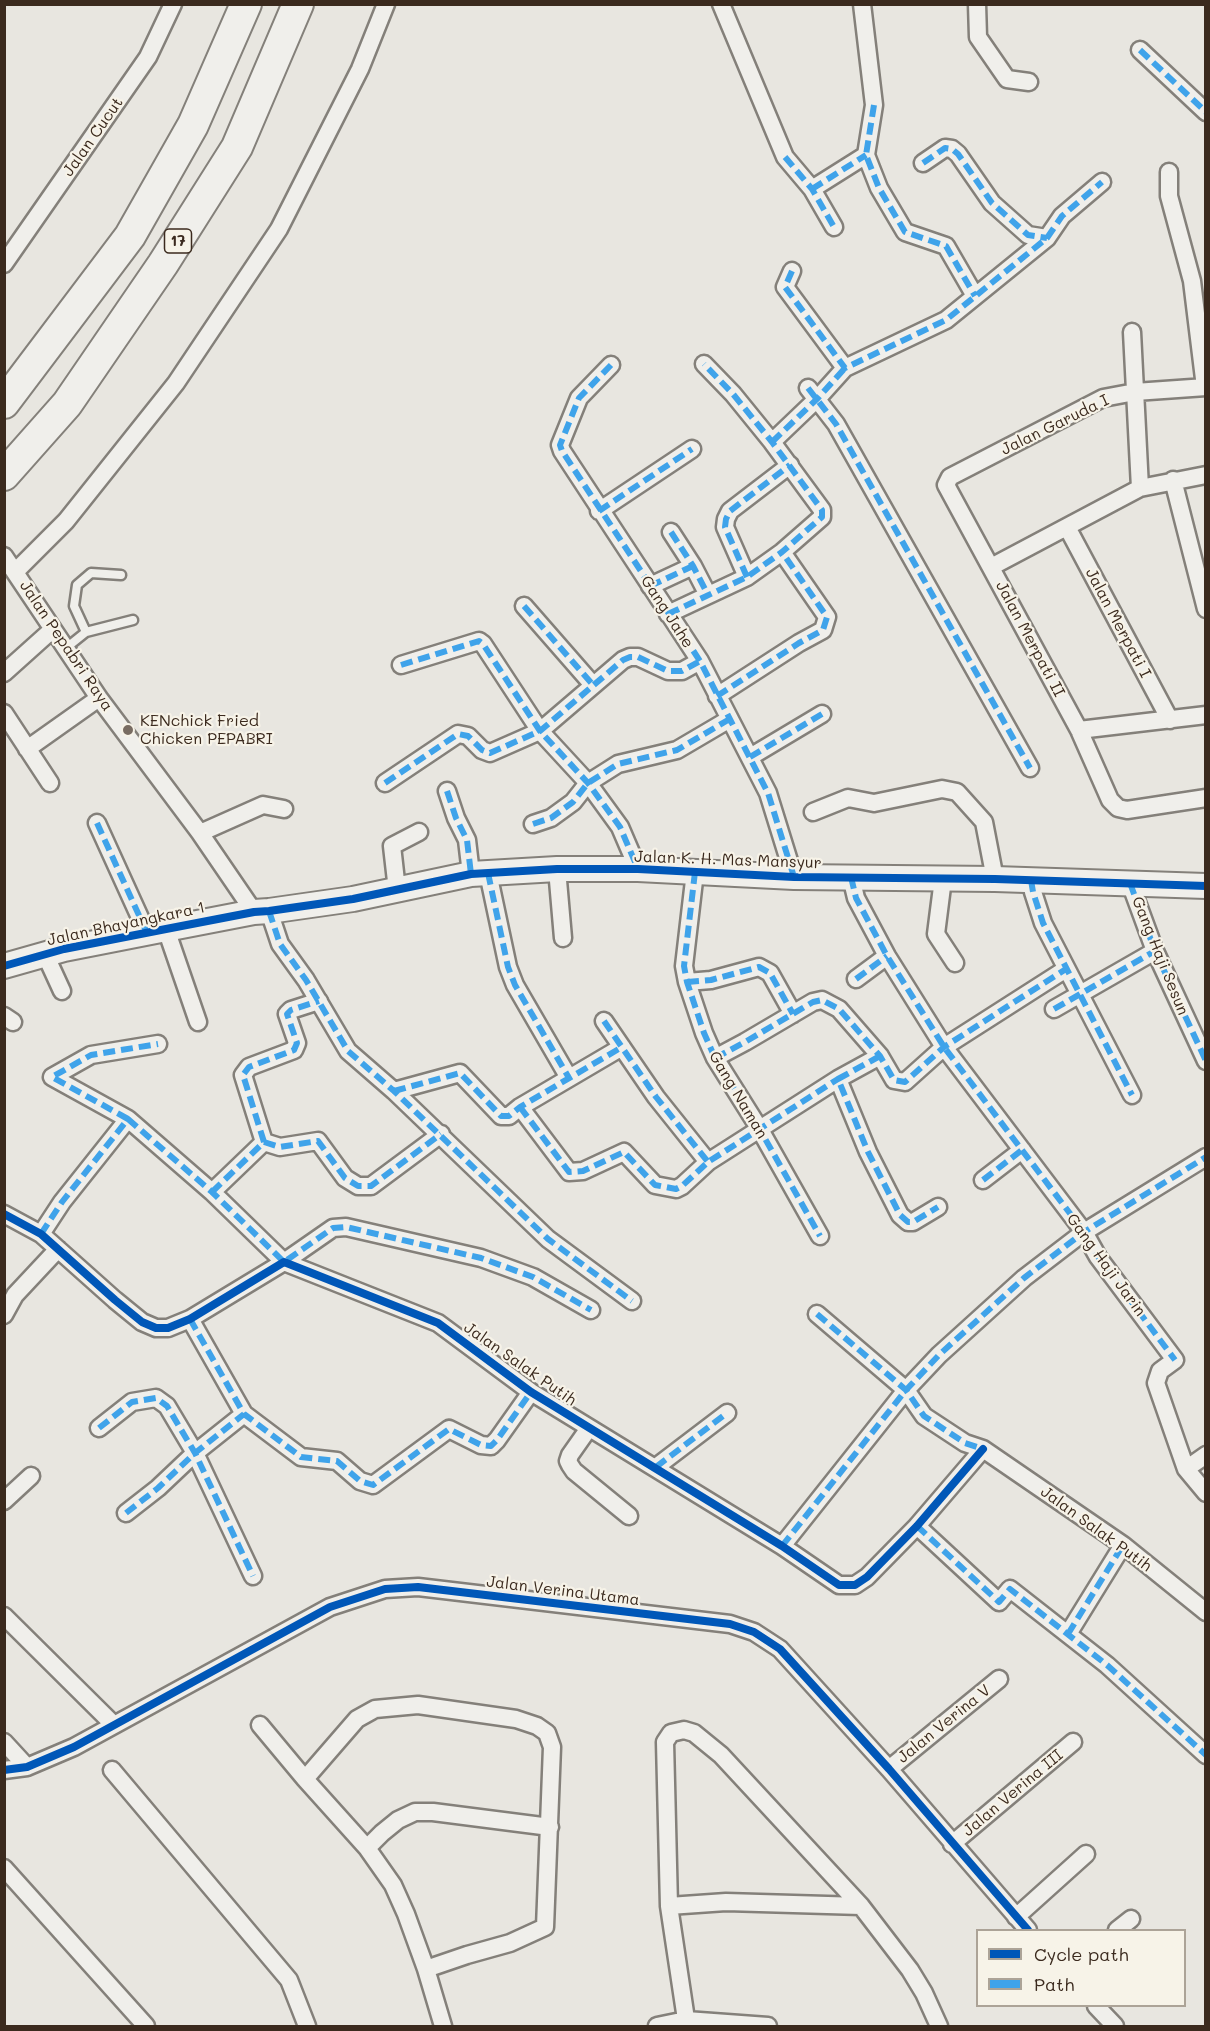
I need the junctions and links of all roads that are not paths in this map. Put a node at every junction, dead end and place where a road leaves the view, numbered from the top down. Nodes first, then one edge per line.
1 (246, 4) edge
2 (298, 4) edge
3 (386, 4) edge
4 (721, 4) edge
5 (862, 4) edge
6 (976, 4) edge
7 (169, 7) edge
8 (1140, 50) dead end
9 (1029, 82) dead end
10 (1205, 112) edge
11 (866, 155) junction
12 (923, 163) dead end
13 (1169, 172) dead end
14 (1102, 182) dead end
15 (812, 189) junction
16 (834, 227) dead end
17 (1047, 238) junction
18 (4, 264) edge
19 (792, 271) dead end
20 (975, 296) junction
21 (1132, 332) dead end
22 (704, 364) dead end
23 (611, 365) dead end
24 (845, 368) junction
25 (1205, 387) edge
26 (1135, 392) junction
27 (813, 393) junction
28 (4, 403) edge
29 (772, 442) junction
30 (692, 449) dead end
31 (790, 465) junction
32 (13, 466) edge
33 (1206, 475) edge
34 (1173, 480) junction
35 (947, 481) joint
36 (1140, 488) junction
37 (600, 511) junction
38 (1067, 527) junction
39 (670, 532) dead end
40 (782, 552) junction
41 (4, 556) edge
42 (693, 566) junction
43 (991, 567) junction
44 (15, 572) junction
45 (121, 575) dead end
46 (747, 577) junction
47 (650, 586) junction
48 (708, 595) junction
49 (524, 606) dead end
50 (1206, 609) edge
51 (668, 614) junction
52 (133, 620) dead end
53 (53, 630) junction
54 (86, 632) junction
55 (66, 648) junction
56 (700, 661) junction
57 (401, 665) dead end
58 (4, 673) edge
59 (593, 685) junction
60 (717, 696) junction
61 (99, 698) junction
62 (4, 713) edge
63 (822, 714) dead end
64 (1206, 715) edge
65 (729, 720) junction
66 (1170, 720) junction
67 (1079, 730) junction
68 (540, 731) junction
69 (27, 749) junction
70 (750, 757) junction
71 (1030, 768) dead end
72 (50, 783) dead end
73 (385, 783) dead end
74 (588, 783) junction
75 (447, 790) dead end
76 (1206, 798) edge
77 (284, 809) dead end
78 (813, 812) dead end
79 (97, 823) dead end
80 (533, 824) dead end
81 (200, 832) junction
82 (419, 832) dead end
83 (557, 869) junction
84 (638, 869) junction
85 (695, 872) junction
86 (479, 873) junction
87 (794, 877) junction
88 (851, 877) junction
89 (943, 879) junction
90 (995, 879) junction
91 (1032, 880) junction
92 (1130, 883) junction
93 (1206, 886) edge
94 (397, 890) junction
95 (262, 911) junction
96 (156, 931) junction
97 (563, 938) dead end
98 (1155, 951) junction
99 (45, 954) junction
100 (887, 956) junction
101 (955, 963) dead end
102 (4, 966) edge
103 (1065, 969) junction
104 (855, 979) dead end
105 (687, 982) junction
106 (62, 991) dead end
107 (1078, 994) junction
108 (319, 1001) junction
109 (1054, 1009) dead end
110 (793, 1014) junction
111 (604, 1021) dead end
112 (198, 1022) dead end
113 (158, 1044) dead end
114 (622, 1047) junction
115 (944, 1047) junction
116 (880, 1056) junction
117 (715, 1058) junction
118 (1206, 1061) edge
119 (569, 1078) junction
120 (838, 1079) junction
121 (394, 1091) junction
122 (1132, 1095) dead end
123 (520, 1107) junction
124 (128, 1119) junction
125 (759, 1128) junction
126 (441, 1134) junction
127 (264, 1142) junction
128 (1022, 1150) junction
129 (1206, 1157) edge
130 (708, 1162) junction
131 (983, 1180) dead end
132 (212, 1192) junction
133 (938, 1207) dead end
134 (4, 1214) edge
135 (1084, 1232) junction
136 (41, 1234) junction
137 (820, 1236) dead end
138 (58, 1249) junction
139 (284, 1262) junction
140 (632, 1301) dead end
141 (591, 1310) dead end
142 (817, 1314) dead end
143 (4, 1315) edge
144 (190, 1319) junction
145 (906, 1390) junction
146 (531, 1392) junction
147 (727, 1413) dead end
148 (244, 1414) junction
149 (99, 1428) dead end
150 (589, 1428) junction
151 (983, 1449) junction
152 (195, 1453) junction
153 (1206, 1455) edge
154 (656, 1467) junction
155 (1186, 1469) junction
156 (31, 1476) dead end
157 (1206, 1493) edge
158 (4, 1501) edge
159 (126, 1513) dead end
160 (628, 1516) dead end
161 (917, 1526) junction
162 (1123, 1545) junction
163 (782, 1546) junction
164 (253, 1576) dead end
165 (1206, 1612) edge
166 (4, 1616) edge
167 (1068, 1634) junction
168 (999, 1679) dead end
169 (114, 1725) junction
170 (260, 1725) dead end
171 (4, 1742) edge
172 (1073, 1742) dead end
173 (1205, 1753) edge
174 (27, 1767) junction
175 (889, 1769) junction
176 (4, 1770) edge
177 (112, 1770) dead end
178 (304, 1779) junction
179 (550, 1827) junction
180 (952, 1844) junction
181 (367, 1848) junction
182 (1086, 1854) dead end
183 (4, 1868) edge
184 (669, 1906) junction
185 (861, 1906) junction
186 (1016, 1917) junction
187 (1131, 1919) dead end
188 (1027, 1929) edge
189 (1118, 1929) edge
190 (426, 1969) junction
191 (1096, 2007) edge
192 (687, 2023) edge
193 (146, 2026) edge
194 (307, 2026) edge
195 (443, 2026) edge
196 (657, 2026) edge
197 (768, 2026) edge
198 (939, 2026) edge
199 (1114, 2026) edge

1 - 28 highway
2 - 32 highway, 17
3 - 44 street
4 - 15 street
5 - 11 street
6 - 9 street
7 - 18 street, Jalan Cucut
8 - 10 street
11 - 15 street
11 - 20 street
12 - 17 street
13 - 25 street
14 - 17 street
15 - 16 street
17 - 20 street
19 - 24 street
20 - 24 street
21 - 26 street
22 - 29 street
23 - 37 street, Gang Jahe
24 - 27 street
25 - 26 street, Jalan Garuda I
26 - 35 street, Jalan Garuda I
26 - 36 street
27 - 29 street
27 - 71 street
29 - 31 street
30 - 37 street
31 - 40 street
31 - 46 street
33 - 34 street
34 - 36 street
34 - 50 street
35 - 43 street, Jalan Merpati II
36 - 38 street
37 - 47 street, Gang Jahe
38 - 43 street
38 - 66 street, Jalan Merpati I
39 - 42 street
40 - 46 street
40 - 60 street
41 - 44 street, Jalan Pepabri Raya
42 - 47 street
42 - 48 street
43 - 67 street, Jalan Merpati II
44 - 53 street, Jalan Pepabri Raya
45 - 54 lane
46 - 48 street
47 - 51 street, Gang Jahe
48 - 51 street
49 - 59 street
51 - 56 street, Gang Jahe
52 - 54 lane
53 - 55 street, Jalan Pepabri Raya
53 - 58 street
54 - 55 lane
55 - 61 street, Jalan Pepabri Raya
56 - 59 street
56 - 60 street, Gang Jahe
57 - 68 street
59 - 68 street
60 - 65 street, Gang Jahe
61 - 69 street
61 - 81 street, Jalan Pepabri Raya
62 - 69 street
63 - 70 street
64 - 66 street
65 - 70 street, Gang Jahe
65 - 74 street
66 - 67 street
67 - 76 street, Jalan Merpati II
68 - 73 street
68 - 74 street
69 - 72 street
70 - 87 street, Gang Jahe
74 - 80 street
74 - 84 street
75 - 86 street
77 - 81 street
78 - 90 street
79 - 96 street
81 - 95 street, Jalan Pepabri Raya
82 - 94 street
83 - 84 street, Jalan K. H. Mas Mansyur
83 - 86 street, Jalan K. H. Mas Mansyur
83 - 97 street
84 - 85 street, Jalan K. H. Mas Mansyur
85 - 87 street, Jalan K. H. Mas Mansyur
85 - 105 street, Gang Naman
86 - 94 street, Jalan K. H. Mas Mansyur
86 - 119 street
87 - 88 street, Jalan K. H. Mas Mansyur
88 - 89 street, Jalan K. H. Mas Mansyur
88 - 100 street, Gang Haji Jarin
89 - 90 street, Jalan K. H. Mas Mansyur
89 - 101 street
90 - 91 street, Jalan K. H. Mas Mansyur
91 - 92 street, Jalan K. H. Mas Mansyur
91 - 103 street
92 - 93 street, Jalan K. H. Mas Mansyur
92 - 98 street, Gang Haji Sesun
94 - 95 street, Jalan K. H. Mas Mansyur
95 - 96 street, Jalan Bhayangkara 1
95 - 108 street, Jalan Pepabri Raya
96 - 99 street, Jalan Bhayangkara 1
96 - 112 street
98 - 107 street
98 - 118 street, Gang Haji Sesun
99 - 102 street, Jalan Bhayangkara 1
99 - 106 street
100 - 104 street
100 - 115 street, Gang Haji Jarin
103 - 107 street
103 - 115 street
105 - 110 street
105 - 117 street, Gang Naman
107 - 109 street
107 - 122 street
108 - 121 street, Jalan Pepabri Raya
108 - 127 street
110 - 116 street
110 - 117 street
111 - 114 street
113 - 124 street
114 - 119 street
114 - 130 street
115 - 116 street
115 - 128 street, Gang Haji Jarin
116 - 120 street
117 - 125 street, Gang Naman
119 - 123 street
120 - 125 street
120 - 133 street
121 - 123 street
121 - 126 street, Jalan Pepabri Raya
123 - 130 street
124 - 132 street
124 - 136 street
125 - 130 street
125 - 137 street, Gang Naman
126 - 127 street
126 - 140 street, Jalan Pepabri Raya
127 - 132 street
128 - 131 street
128 - 135 street, Gang Haji Jarin
129 - 135 street
132 - 139 street
134 - 136 street
135 - 145 street
135 - 155 street, Gang Haji Jarin
136 - 138 street
138 - 143 street
138 - 144 street
139 - 141 street
139 - 144 street
139 - 146 street, Jalan Salak Putih
142 - 145 street, Jalan Salak Putih
144 - 148 street
145 - 151 street, Jalan Salak Putih
145 - 163 street
146 - 148 street
146 - 150 street, Jalan Salak Putih
147 - 154 street
148 - 152 street
149 - 152 street
150 - 154 street, Jalan Salak Putih
150 - 160 street
151 - 161 street, Jalan Salak Putih
151 - 162 street, Jalan Salak Putih
152 - 159 street
152 - 164 street
153 - 155 street
154 - 163 street, Jalan Salak Putih
155 - 157 street, Gang Haji Jarin
156 - 158 street
161 - 163 street, Jalan Salak Putih
161 - 167 street
162 - 165 street, Jalan Salak Putih
162 - 167 street
166 - 169 street
167 - 173 street
168 - 175 street, Jalan Verina V
169 - 174 street, Jalan Verina Utama
169 - 175 street, Jalan Verina Utama
170 - 178 street
171 - 174 street
172 - 180 street, Jalan Verina III
174 - 176 street, Jalan Verina Utama
175 - 180 street, Jalan Verina Utama
177 - 194 street
178 - 179 street
178 - 181 street
179 - 181 street
179 - 190 street
180 - 186 street, Jalan Verina Utama
181 - 190 street
182 - 186 street
183 - 193 street
184 - 185 street
184 - 185 street
184 - 192 street
185 - 198 street
186 - 188 street, Jalan Verina Utama
187 - 189 street
190 - 195 street
191 - 199 street
192 - 196 street
192 - 197 street

